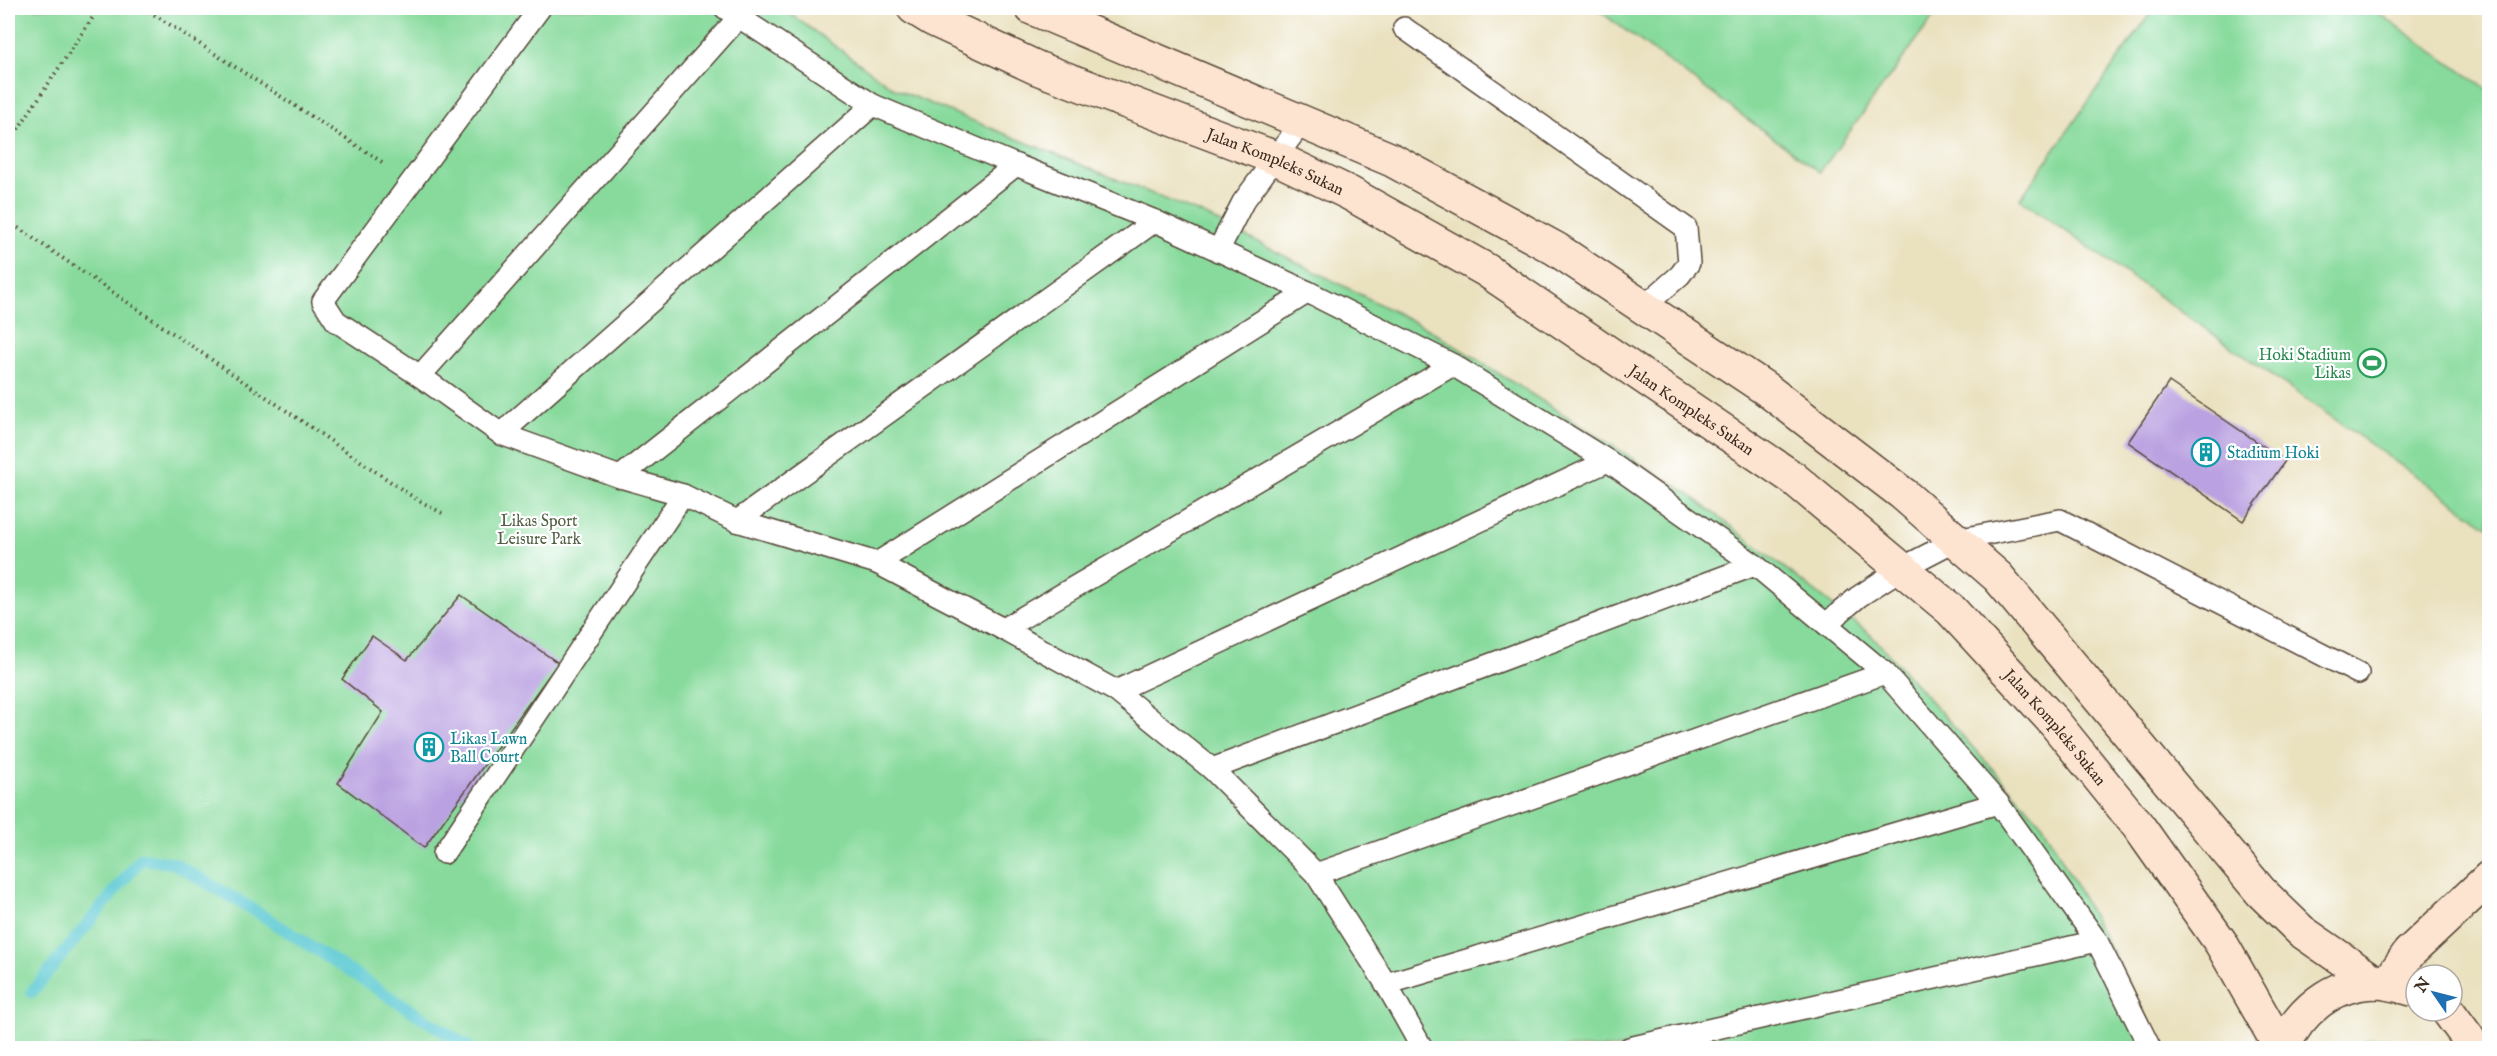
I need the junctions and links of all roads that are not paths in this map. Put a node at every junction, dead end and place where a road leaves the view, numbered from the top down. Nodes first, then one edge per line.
1 (540, 8) edge
2 (914, 8) edge
3 (1032, 8) edge
4 (737, 11) edge
5 (1404, 28) dead end
6 (873, 105) junction
7 (1302, 122) junction
8 (1278, 159) junction
9 (1016, 165) junction
10 (1155, 221) junction
11 (1218, 251) junction
12 (1308, 292) junction
13 (1642, 308) junction
14 (1453, 365) junction
15 (420, 376) junction
16 (501, 434) junction
17 (1608, 460) junction
18 (620, 477) junction
19 (683, 495) junction
20 (737, 521) junction
21 (1956, 540) junction
22 (877, 563) junction
23 (1755, 565) junction
24 (1904, 567) junction
25 (1826, 624) junction
26 (1003, 629) junction
27 (1885, 673) junction
28 (2358, 673) dead end
29 (1116, 691) junction
30 (1212, 769) junction
31 (1998, 803) junction
32 (444, 853) dead end
33 (1316, 874) junction
34 (2490, 877) edge
35 (2097, 941) junction
36 (1386, 984) junction
37 (2393, 985) edge
38 (2457, 1023) edge
39 (1422, 1048) edge
40 (1629, 1048) edge
41 (2150, 1048) edge
42 (2278, 1048) edge
43 (2283, 1048) edge
44 (2471, 1048) edge

1 - 15 lane
2 - 8 main road, Jalan Kompleks Sukan
3 - 7 main road
4 - 6 lane
4 - 15 lane
5 - 13 lane
6 - 9 lane
6 - 16 lane
7 - 8 lane
7 - 13 main road
8 - 11 lane
8 - 24 main road, Jalan Kompleks Sukan
9 - 10 lane
9 - 18 lane
10 - 11 lane
10 - 20 lane
11 - 12 lane
12 - 14 lane
12 - 22 lane
13 - 21 main road
14 - 17 lane
14 - 26 lane
15 - 16 lane
16 - 18 lane
17 - 23 lane
17 - 29 lane
18 - 19 lane
19 - 20 lane
19 - 32 lane
20 - 22 lane
21 - 24 lane
21 - 28 lane
21 - 37 main road
22 - 26 lane
23 - 25 lane
23 - 30 lane
24 - 25 lane
24 - 42 main road, Jalan Kompleks Sukan
25 - 27 lane
26 - 29 lane
27 - 31 lane
27 - 33 lane
29 - 30 lane
30 - 33 lane
31 - 35 lane
31 - 36 lane
33 - 36 lane
34 - 37 main road
35 - 40 lane
35 - 41 lane
36 - 39 lane
37 - 43 main road
38 - 44 main road

